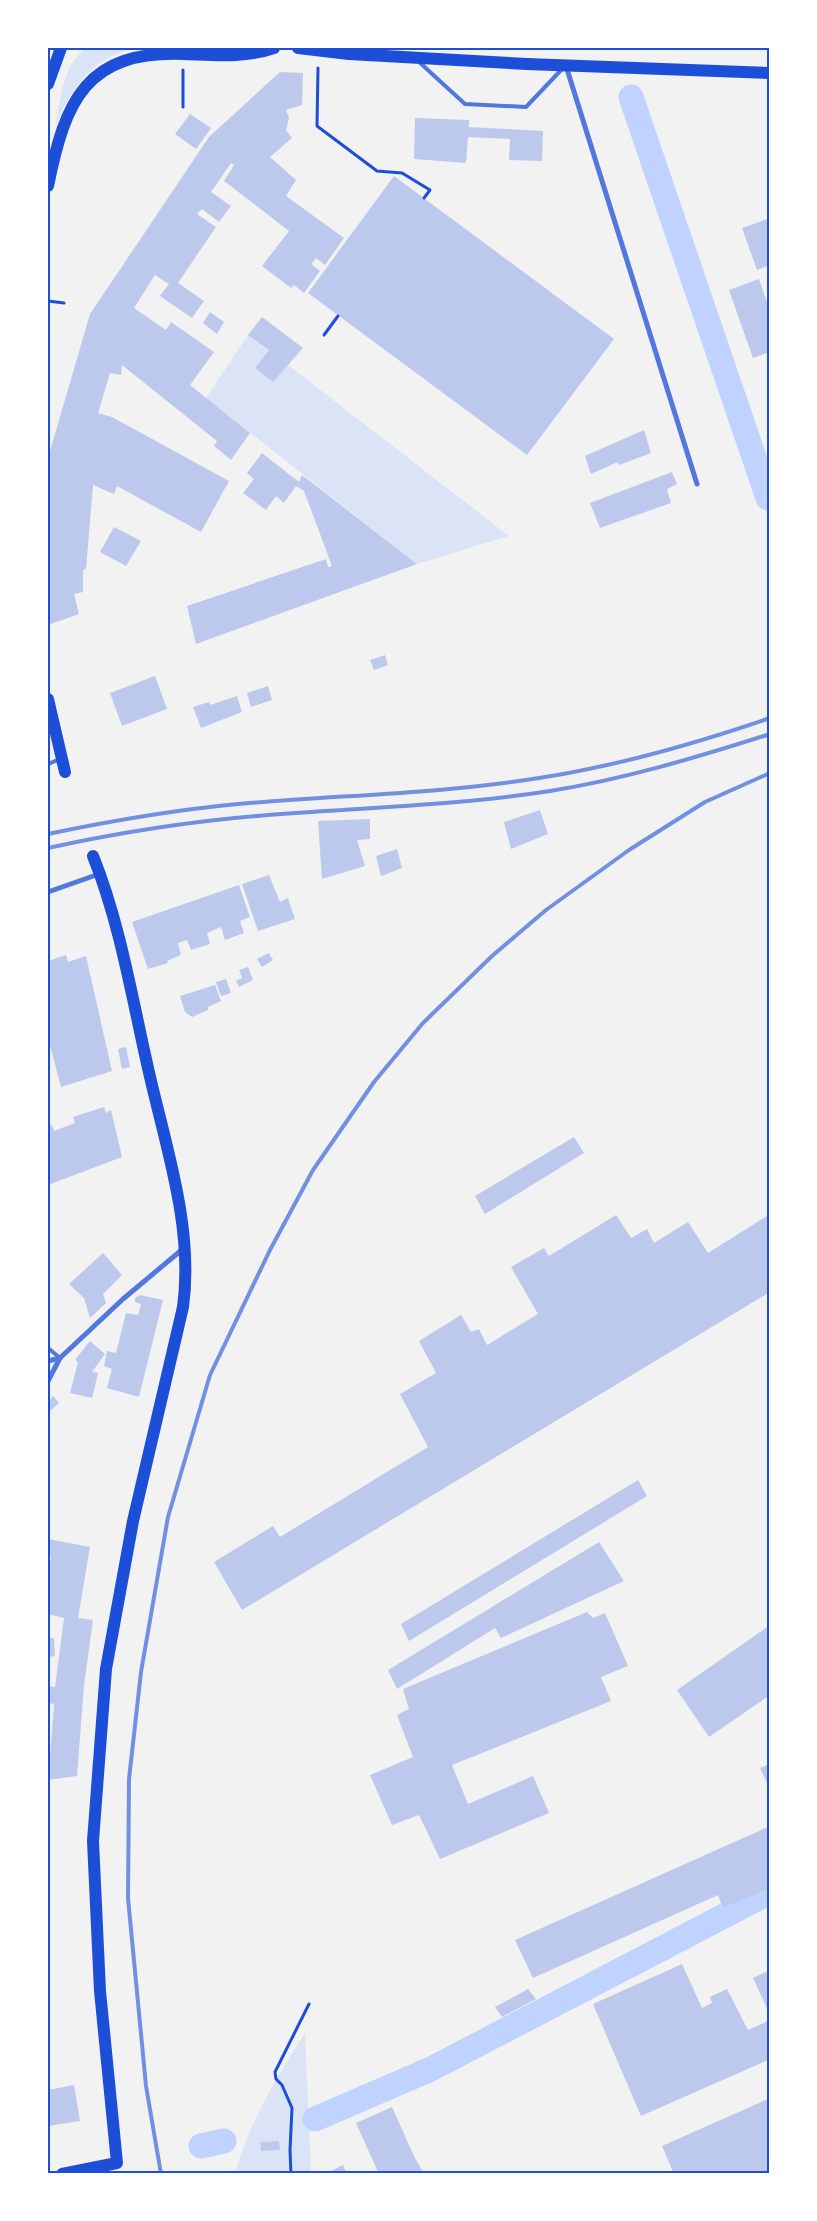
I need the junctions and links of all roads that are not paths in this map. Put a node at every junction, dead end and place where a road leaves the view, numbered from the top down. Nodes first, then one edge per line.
1 (61, 48) edge
2 (274, 48) edge
3 (298, 48) edge
4 (414, 58) junction
5 (566, 66) junction
6 (770, 73) edge
7 (48, 84) edge
8 (48, 186) edge
9 (697, 484) dead end
10 (48, 699) edge
11 (62, 758) junction
12 (48, 764) edge
13 (65, 772) dead end
14 (93, 856) dead end
15 (100, 874) junction
16 (48, 892) edge
17 (185, 1247) junction
18 (48, 1348) edge
19 (60, 1358) junction
20 (48, 1361) edge
21 (48, 1381) edge
22 (62, 2174) edge

1 - 7 main road
2 - 8 main road
3 - 4 main road
4 - 5 main road
4 - 5 lane
5 - 6 main road
5 - 9 street
10 - 11 main road
11 - 12 lane
11 - 13 main road
14 - 15 main road
15 - 16 street
15 - 17 main road
17 - 19 street
17 - 22 main road
18 - 19 lane
19 - 20 street
19 - 21 street

